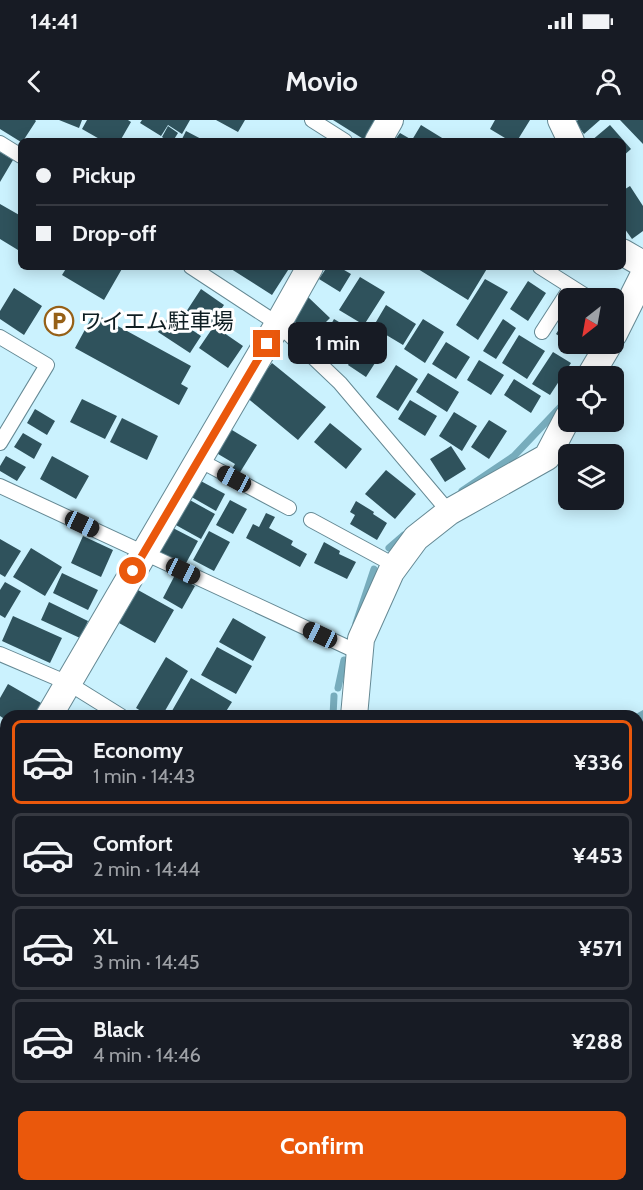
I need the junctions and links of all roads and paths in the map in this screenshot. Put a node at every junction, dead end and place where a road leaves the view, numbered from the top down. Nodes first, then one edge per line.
1 (312, 120) edge
2 (390, 120) edge
3 (561, 120) edge
4 (340, 138) edge
5 (380, 138) edge
6 (570, 138) edge
7 (0, 143) edge
8 (18, 154) edge
9 (626, 254) edge
10 (643, 264) edge
11 (196, 270) edge
12 (308, 270) edge
13 (545, 270) edge
14 (643, 276) edge
15 (571, 287) joint
16 (624, 309) edge
17 (279, 324) junction
18 (542, 332) dead end
19 (0, 337) edge
20 (560, 432) edge
21 (0, 443) edge
22 (199, 460) junction
23 (0, 486) edge
24 (289, 508) dead end
25 (449, 512) junction
26 (311, 520) dead end
27 (144, 553) junction
28 (396, 566) junction
29 (360, 653) junction
30 (0, 654) edge
31 (68, 683) junction
32 (52, 710) edge
33 (111, 710) edge
34 (355, 710) edge

1 - 4 lane
2 - 5 street
3 - 6 street
7 - 8 lane
9 - 10 street
11 - 17 lane
12 - 17 street
13 - 15 lane
14 - 16 street
15 - 18 lane
17 - 22 street
17 - 25 lane
19 - 21 lane
20 - 25 street
22 - 24 lane
22 - 27 street
23 - 27 lane
25 - 28 street
26 - 28 lane
27 - 29 lane
27 - 31 street
28 - 29 street
29 - 34 street
30 - 31 lane
31 - 32 street
31 - 33 lane

